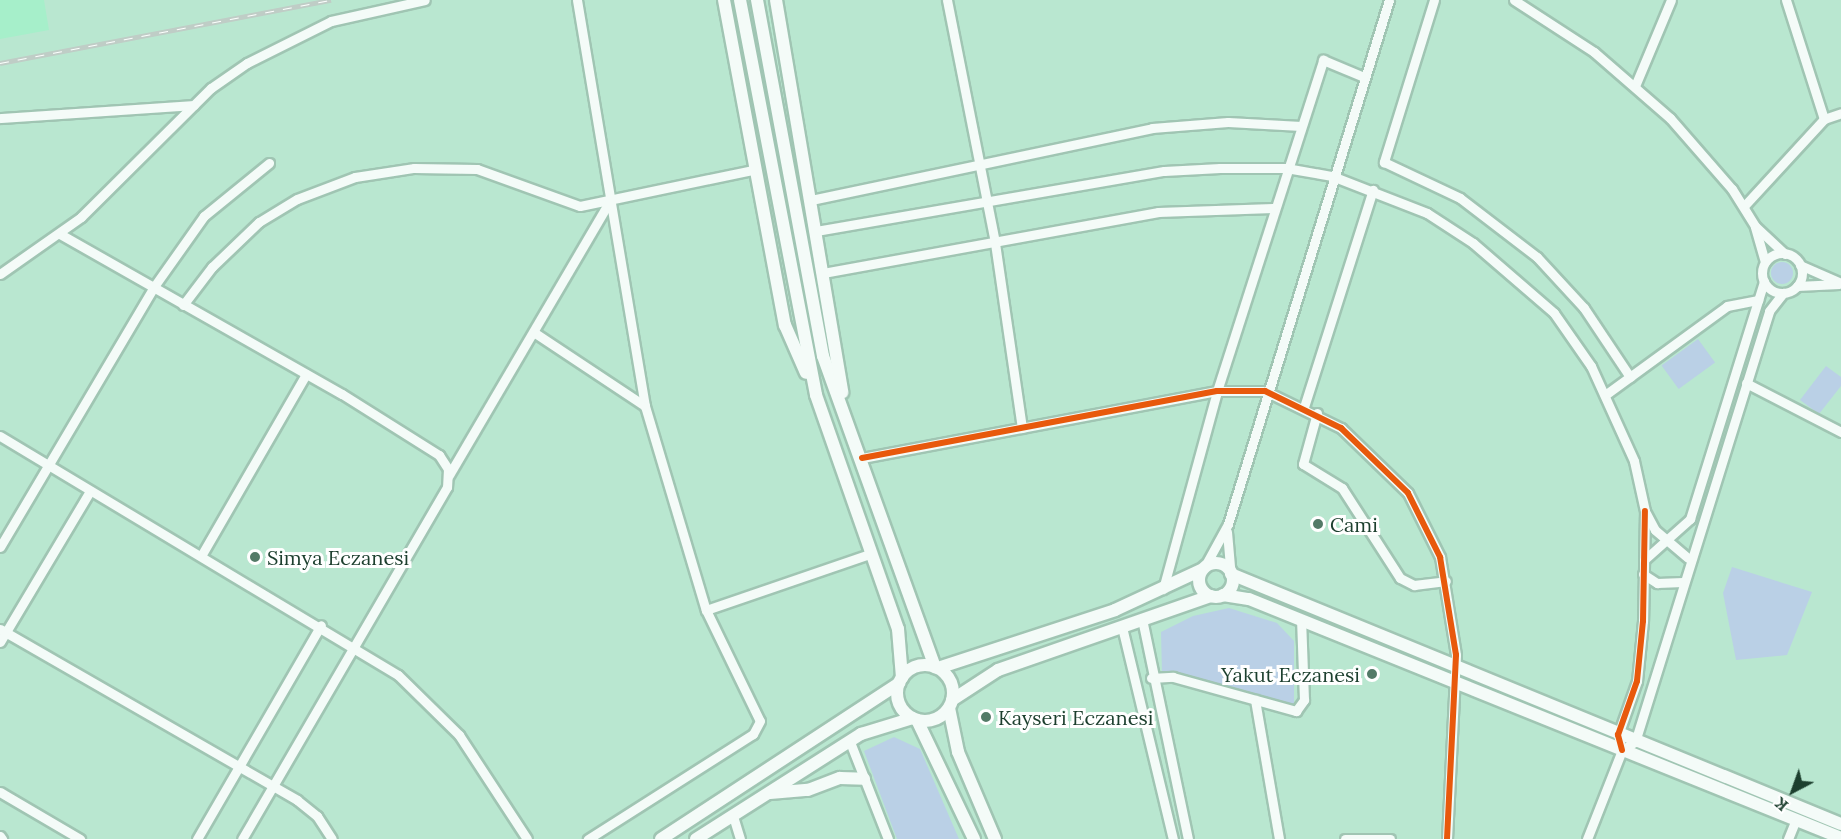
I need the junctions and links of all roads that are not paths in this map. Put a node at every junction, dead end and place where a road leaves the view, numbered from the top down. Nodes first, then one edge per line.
1 (425, 0) edge
2 (577, 0) edge
3 (724, 0) edge
4 (740, 0) edge
5 (757, 0) edge
6 (776, 0) edge
7 (947, 0) edge
8 (1389, 0) edge
9 (1434, 0) edge
10 (1514, 0) edge
11 (1671, 0) edge
12 (1786, 0) edge
13 (1364, 77) junction
14 (1635, 86) junction
15 (194, 105) junction
16 (1841, 113) edge
17 (0, 118) edge
18 (1824, 119) junction
19 (1301, 126) junction
20 (269, 163) dead end
21 (979, 164) junction
22 (1287, 168) junction
23 (753, 170) junction
24 (1332, 176) junction
25 (1373, 190) junction
26 (611, 199) junction
27 (811, 200) junction
28 (987, 203) junction
29 (1745, 205) junction
30 (1273, 208) junction
31 (1755, 226) junction
32 (816, 231) junction
33 (60, 234) junction
34 (995, 243) junction
35 (1785, 254) junction
36 (1765, 262) junction
37 (1800, 265) junction
38 (823, 273) junction
39 (0, 274) edge
40 (1764, 281) junction
41 (1841, 284) edge
42 (1797, 286) junction
43 (153, 288) junction
44 (1783, 293) junction
45 (1758, 300) junction
46 (183, 305) junction
47 (535, 333) junction
48 (306, 374) junction
49 (1630, 377) junction
50 (1746, 383) junction
51 (1217, 391) junction
52 (1265, 391) junction
53 (816, 395) junction
54 (1605, 395) junction
55 (645, 406) junction
56 (1304, 407) junction
57 (1317, 413) junction
58 (846, 417) junction
59 (1022, 428) junction
60 (1841, 432) edge
61 (0, 436) edge
62 (862, 458) junction
63 (48, 466) junction
64 (448, 475) junction
65 (90, 491) junction
66 (1645, 511) junction
67 (1228, 524) junction
68 (1665, 540) junction
69 (0, 548) edge
70 (870, 554) junction
71 (201, 556) junction
72 (1688, 558) junction
73 (1643, 561) junction
74 (1203, 568) junction
75 (1231, 572) junction
76 (1643, 574) junction
77 (1446, 581) junction
78 (1683, 582) junction
79 (1163, 589) junction
80 (1217, 596) junction
81 (706, 610) junction
82 (1142, 619) junction
83 (1301, 619) junction
84 (321, 625) junction
85 (1122, 627) junction
86 (3, 631) edge
87 (0, 642) edge
88 (356, 646) junction
89 (936, 668) junction
90 (1454, 675) junction
91 (1151, 678) junction
92 (901, 681) junction
93 (1255, 700) junction
94 (951, 704) junction
95 (915, 719) junction
96 (1618, 735) junction
97 (850, 741) junction
98 (1635, 742) junction
99 (1622, 750) junction
100 (238, 766) junction
101 (864, 779) junction
102 (273, 786) junction
103 (0, 792) edge
104 (769, 793) junction
105 (733, 816) junction
106 (1796, 819) junction
107 (1841, 824) edge
108 (1841, 838) edge
109 (80, 839) edge
110 (197, 839) edge
111 (242, 839) edge
112 (332, 839) edge
113 (527, 839) edge
114 (588, 839) edge
115 (661, 839) edge
116 (696, 839) edge
117 (740, 839) edge
118 (888, 839) edge
119 (974, 839) edge
120 (994, 839) edge
121 (1173, 839) edge
122 (1188, 839) edge
123 (1279, 839) edge
124 (1345, 839) edge
125 (1390, 839) edge
126 (1446, 839) edge
127 (1587, 839) edge
128 (1788, 839) edge

1 - 15 street
2 - 26 street
3 - 23 street
4 - 53 street
5 - 58 street
6 - 27 street
7 - 21 street
8 - 13 street
9 - 49 street
10 - 14 street
11 - 14 street
12 - 18 street
13 - 19 street
13 - 24 street
14 - 29 street
15 - 17 street
15 - 33 street
16 - 18 street
18 - 29 street
19 - 21 street
19 - 22 street
20 - 43 street
21 - 27 street
21 - 28 street
22 - 24 street
22 - 28 street
22 - 30 street
23 - 26 street
23 - 53 street
24 - 25 street
24 - 52 street
25 - 54 street
25 - 56 street
26 - 46 street
26 - 47 street
26 - 55 street
27 - 32 street
28 - 32 street
28 - 34 street
29 - 31 street
30 - 34 street
30 - 51 street
31 - 35 street
31 - 36 street
32 - 38 street
33 - 39 street
33 - 43 street
34 - 38 street
34 - 59 street
35 - 36 street
35 - 37 street
36 - 40 street
37 - 41 street
37 - 42 street
38 - 58 street
40 - 44 street
40 - 45 street
41 - 42 street
42 - 44 street
43 - 46 street
43 - 63 street
44 - 50 street
45 - 49 street
45 - 68 street
46 - 48 street
47 - 55 street
47 - 64 street
48 - 64 street
48 - 71 street
49 - 54 street
50 - 60 street
50 - 72 street
51 - 52 street
51 - 59 street
51 - 79 street
52 - 56 street
52 - 67 street
53 - 70 street
54 - 66 street
55 - 81 street
56 - 57 street
57 - 77 street
57 - 77 street
58 - 62 street
59 - 62 street
61 - 63 street
62 - 89 street
63 - 65 street
63 - 69 street
64 - 88 street
65 - 71 street
65 - 86 street
66 - 68 street
66 - 73 street
67 - 74 street
67 - 75 street
68 - 72 street
68 - 73 street
70 - 81 street
70 - 92 street
71 - 84 street
72 - 78 street
73 - 76 street
74 - 75 street
74 - 79 street
74 - 80 street
75 - 80 street
75 - 90 street
76 - 78 street
76 - 96 street
77 - 90 street
78 - 98 street
79 - 89 street
80 - 82 street
80 - 83 street
81 - 114 street
82 - 85 street
82 - 91 street
83 - 90 street
83 - 93 street
84 - 88 street
84 - 100 street
85 - 94 street
85 - 121 street
86 - 87 street
86 - 100 street
88 - 102 street
88 - 113 street
89 - 92 street
89 - 94 street
90 - 96 street
90 - 99 street
90 - 126 street
91 - 93 street
91 - 122 street
92 - 95 street
92 - 115 street
93 - 123 street
94 - 95 street
94 - 120 street
95 - 97 street
95 - 119 street
96 - 98 street
96 - 99 street
97 - 101 street
97 - 104 street
98 - 99 street
98 - 107 street
99 - 106 street
99 - 127 street
100 - 102 street
100 - 110 street
101 - 104 street
101 - 118 street
102 - 111 street
102 - 112 street
103 - 109 street
104 - 105 street
105 - 116 street
105 - 117 street
106 - 108 street
106 - 128 street
124 - 125 street

